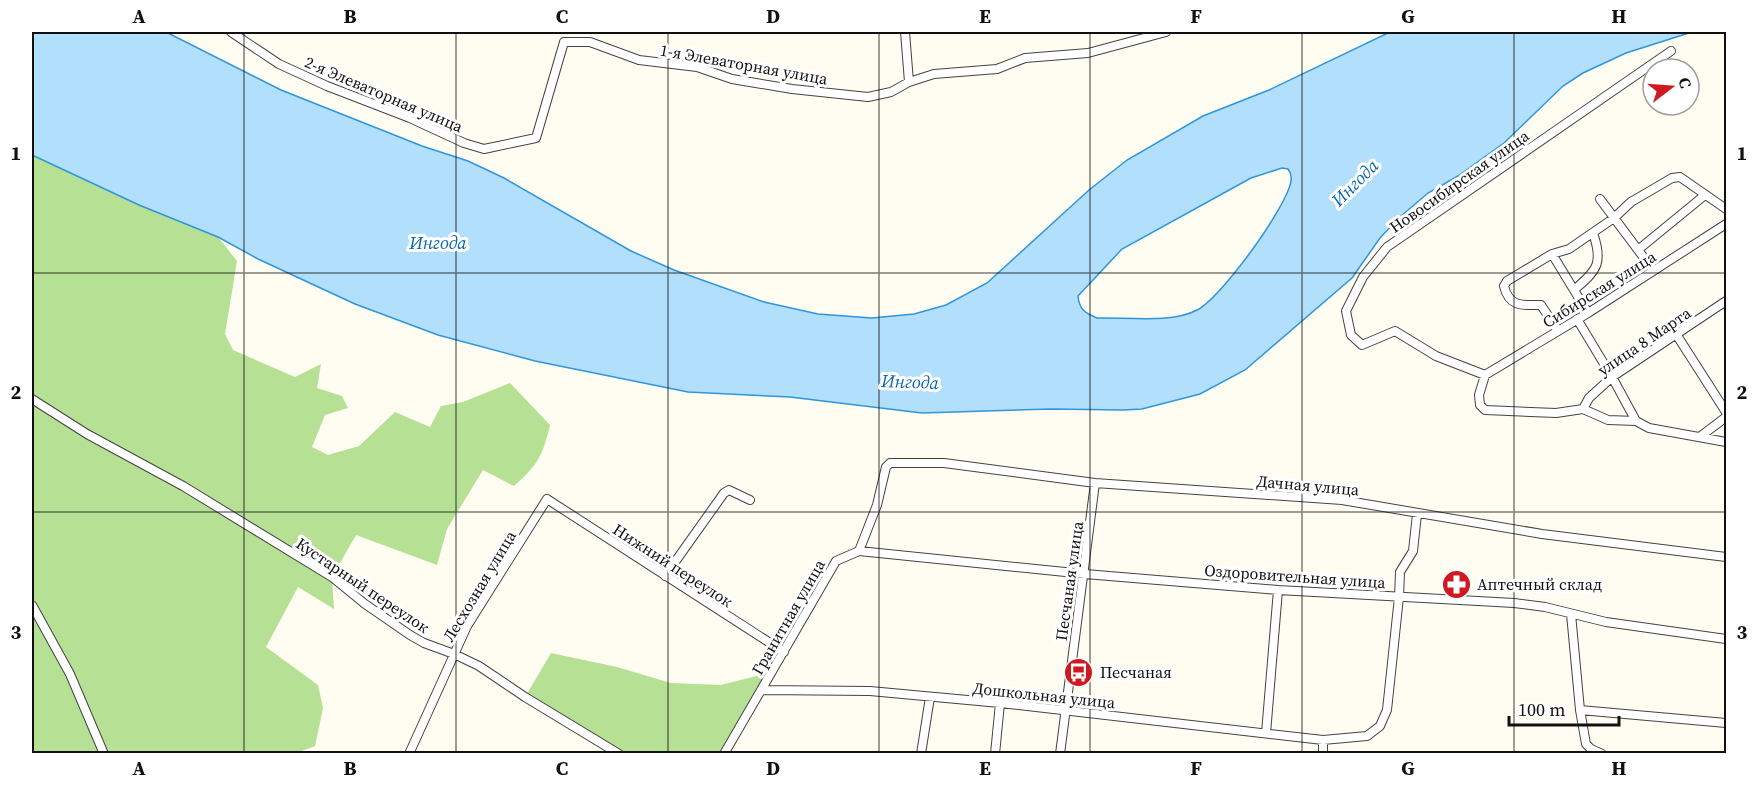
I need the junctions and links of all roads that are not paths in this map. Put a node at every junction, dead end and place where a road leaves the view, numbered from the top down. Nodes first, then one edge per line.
1 (231, 32) edge
2 (905, 32) edge
3 (1166, 32) edge
4 (564, 42) joint
5 (1671, 51) dead end
6 (909, 82) junction
7 (1705, 195) junction
8 (1600, 199) dead end
9 (1726, 209) edge
10 (1614, 219) junction
11 (1726, 224) edge
12 (1593, 233) junction
13 (1639, 249) junction
14 (1552, 254) junction
15 (1653, 270) junction
16 (1575, 289) junction
17 (1726, 301) edge
18 (1588, 312) junction
19 (1577, 319) junction
20 (1558, 331) junction
21 (1676, 334) junction
22 (1485, 375) junction
23 (1612, 377) junction
24 (32, 399) edge
25 (1583, 409) junction
26 (1726, 412) edge
27 (1726, 417) edge
28 (1636, 421) junction
29 (1701, 436) junction
30 (1726, 442) edge
31 (1095, 483) junction
32 (547, 500) joint
33 (750, 500) dead end
34 (1417, 514) junction
35 (859, 551) junction
36 (1726, 557) edge
37 (1085, 574) junction
38 (665, 576) junction
39 (1278, 590) junction
40 (1399, 597) junction
41 (32, 605) edge
42 (1571, 614) junction
43 (1726, 639) edge
44 (783, 652) junction
45 (454, 654) junction
46 (762, 690) junction
47 (930, 697) junction
48 (1000, 703) junction
49 (1580, 710) junction
50 (1065, 711) junction
51 (1726, 723) edge
52 (1266, 733) junction
53 (1323, 740) junction
54 (104, 753) edge
55 (409, 753) edge
56 (619, 753) edge
57 (724, 753) edge
58 (921, 753) edge
59 (995, 753) edge
60 (1060, 753) edge
61 (1323, 753) edge
62 (1602, 753) edge

1 - 4 street, 2-я Элеваторная улица
2 - 6 street
3 - 6 street, 1-я Элеваторная улица
4 - 6 street, 1-я Элеваторная улица
5 - 22 street, Новосибирская улица
7 - 9 street
7 - 10 street
7 - 13 street
8 - 10 street
10 - 12 street
10 - 13 street
11 - 15 street, Сибирская улица
12 - 14 street
12 - 16 street
13 - 15 street
14 - 16 street
14 - 20 street
15 - 18 street, Сибирская улица
16 - 18 street
17 - 21 street, улица 8 Марта
18 - 19 street, Сибирская улица
19 - 20 street, Сибирская улица
19 - 23 street
20 - 22 street, Сибирская улица
21 - 23 street, улица 8 Марта
21 - 26 street
22 - 25 street
23 - 25 street, улица 8 Марта
23 - 28 street
24 - 45 street, Кустарный переулок
25 - 28 street
27 - 29 street
28 - 29 street
29 - 30 street
31 - 34 street, Дачная улица
31 - 35 street, Дачная улица
31 - 37 street, Песчаная улица
32 - 38 street, Нижний переулок
32 - 45 street, Лесхозная улица
33 - 38 street
34 - 36 street, Дачная улица
34 - 40 street, Дошкольная улица
35 - 37 street, Оздоровительная улица
35 - 44 street, Гранитная улица
37 - 39 street, Оздоровительная улица
37 - 50 street, Песчаная улица
38 - 44 street, Нижний переулок
39 - 40 street, Оздоровительная улица
39 - 52 street
40 - 42 street, Оздоровительная улица
40 - 53 street, Дошкольная улица
41 - 54 street
42 - 43 street, Оздоровительная улица
42 - 49 street
44 - 46 street, Гранитная улица
45 - 55 street, Лесхозная улица
45 - 56 street, Кустарный переулок
46 - 47 street, Дошкольная улица
46 - 57 street, Гранитная улица
47 - 48 street, Дошкольная улица
47 - 58 street
48 - 50 street, Дошкольная улица
48 - 59 street
49 - 51 street
49 - 62 street
50 - 52 street, Дошкольная улица
50 - 60 street, Песчаная улица
52 - 53 street, Дошкольная улица
53 - 61 street

